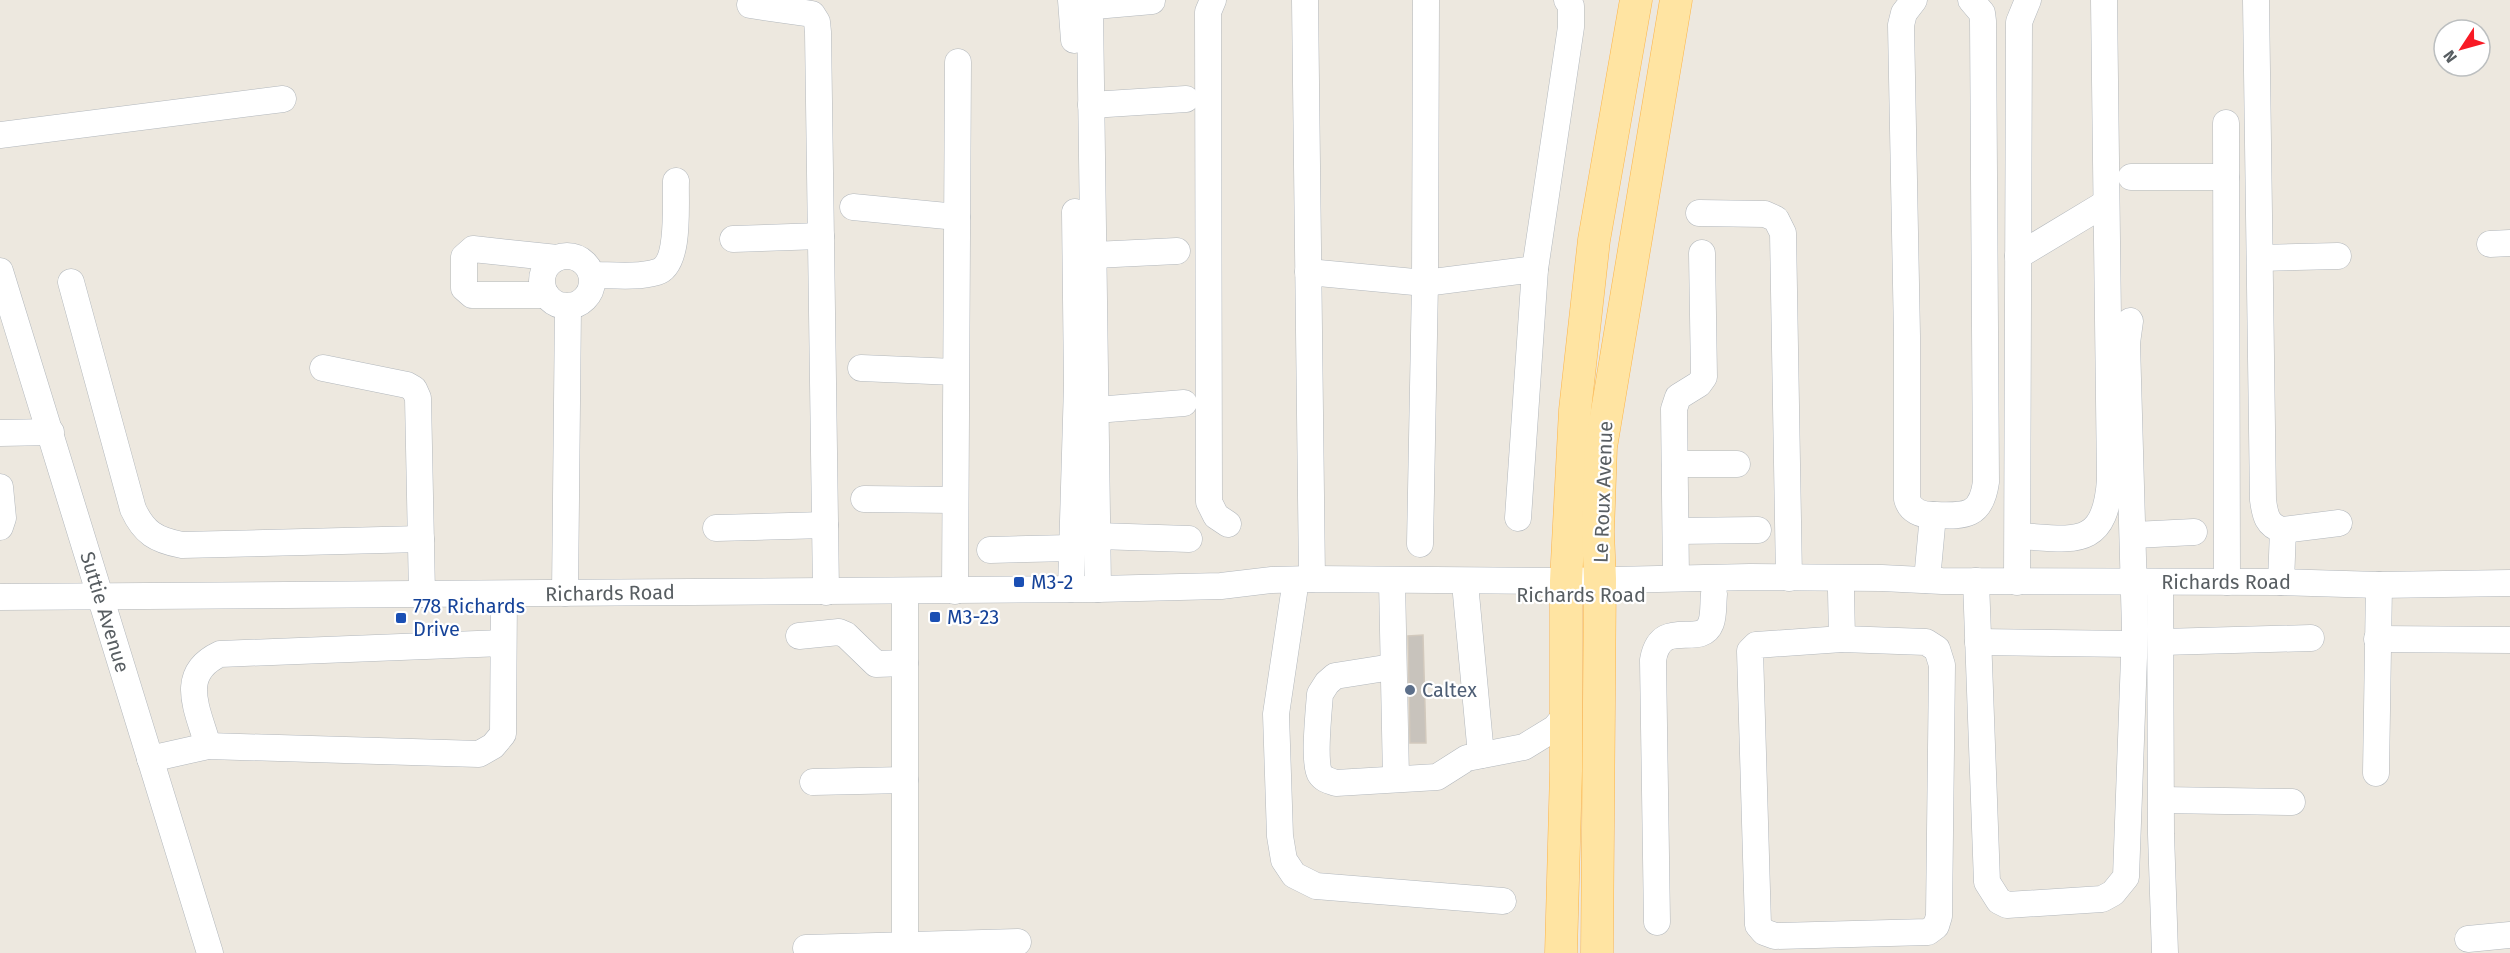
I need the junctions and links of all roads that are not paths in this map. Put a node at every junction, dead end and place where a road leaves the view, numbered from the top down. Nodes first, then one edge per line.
1 (1071, 0) edge
2 (1213, 0) edge
3 (1305, 0) edge
4 (1426, 0) edge
5 (1567, 0) edge
6 (1636, 0) edge
7 (1676, 0) edge
8 (1914, 0) edge
9 (1971, 0) edge
10 (2028, 0) edge
11 (2104, 0) edge
12 (2256, 0) edge
13 (1152, 1) edge
14 (750, 5) dead end
15 (958, 62) dead end
16 (283, 99) dead end
17 (1185, 99) dead end
18 (1091, 105) junction
19 (2226, 123) dead end
20 (0, 135) edge
21 (2131, 177) dead end
22 (2226, 177) junction
23 (676, 181) dead end
24 (2106, 203) junction
25 (853, 207) dead end
26 (1699, 213) dead end
27 (957, 217) junction
28 (821, 236) junction
29 (733, 238) dead end
30 (1177, 251) dead end
31 (1702, 253) dead end
32 (1094, 255) junction
33 (2018, 256) junction
34 (2338, 256) dead end
35 (557, 258) junction
36 (2260, 258) junction
37 (1535, 269) junction
38 (0, 271) edge
39 (1308, 272) junction
40 (592, 276) junction
41 (71, 282) dead end
42 (1425, 284) junction
43 (557, 301) junction
44 (2130, 321) dead end
45 (323, 368) dead end
46 (861, 368) dead end
47 (955, 372) junction
48 (1184, 403) dead end
49 (1096, 410) junction
50 (51, 432) junction
51 (0, 433) edge
52 (1675, 464) junction
53 (1737, 464) dead end
54 (0, 487) edge
55 (864, 499) dead end
56 (954, 500) junction
57 (1933, 515) junction
58 (1518, 518) dead end
59 (2339, 523) dead end
60 (1228, 524) dead end
61 (825, 525) junction
62 (0, 526) edge
63 (716, 528) dead end
64 (1758, 530) dead end
65 (2283, 530) junction
66 (1676, 531) junction
67 (2194, 532) dead end
68 (2134, 535) junction
69 (1098, 536) junction
70 (2018, 536) junction
71 (421, 538) junction
72 (1189, 539) dead end
73 (1420, 544) dead end
74 (1071, 548) junction
75 (990, 550) dead end
76 (1676, 578) junction
77 (1789, 578) junction
78 (1934, 581) junction
79 (1976, 581) junction
80 (2017, 582) junction
81 (2134, 582) junction
82 (2160, 582) junction
83 (2227, 582) junction
84 (2281, 582) junction
85 (2510, 583) edge
86 (2379, 585) junction
87 (1303, 586) junction
88 (1600, 587) junction
89 (1392, 588) junction
90 (1098, 589) junction
91 (1565, 589) junction
92 (1071, 590) junction
93 (905, 591) junction
94 (955, 591) junction
95 (1841, 591) junction
96 (826, 592) junction
97 (565, 593) junction
98 (422, 594) junction
99 (504, 594) junction
100 (1466, 594) junction
101 (1714, 594) junction
102 (0, 597) edge
103 (101, 597) junction
104 (799, 636) dead end
105 (1842, 639) junction
106 (2311, 639) dead end
107 (2377, 639) junction
108 (2510, 640) edge
109 (1978, 642) junction
110 (2162, 642) junction
111 (503, 643) junction
112 (2134, 644) junction
113 (905, 663) junction
114 (1392, 667) junction
115 (1566, 715) junction
116 (208, 746) junction
117 (1524, 747) junction
118 (1481, 755) junction
119 (150, 759) junction
120 (1566, 771) junction
121 (2376, 773) dead end
122 (1396, 778) junction
123 (905, 780) junction
124 (813, 782) dead end
125 (2162, 800) junction
126 (2292, 801) dead end
127 (1503, 901) dead end
128 (1657, 922) dead end
129 (2510, 935) edge
130 (2468, 939) dead end
131 (1018, 942) dead end
132 (905, 946) junction
133 (806, 948) dead end
134 (210, 953) edge
135 (1561, 953) edge
136 (1597, 953) edge
137 (2165, 953) edge

1 - 74 street
2 - 60 street
3 - 39 street
4 - 42 street
5 - 37 street
6 - 91 main road, Le Roux Avenue
7 - 88 main road, Le Roux Avenue
8 - 57 street
9 - 57 street
10 - 33 street
11 - 24 street
12 - 36 street
13 - 18 street
14 - 28 street
15 - 27 street
16 - 20 street
17 - 18 street
18 - 32 street
19 - 22 street
21 - 22 street
22 - 83 street
23 - 40 street
24 - 33 street
24 - 70 street
25 - 27 street
26 - 77 street
27 - 47 street
28 - 29 street
28 - 61 street
30 - 32 street
31 - 52 street
32 - 49 street
33 - 70 street
34 - 36 street
35 - 40 street
35 - 43 street
35 - 43 street
36 - 65 street
37 - 42 street
37 - 58 street
38 - 50 street, Suttie Avenue
39 - 42 street
39 - 87 street
40 - 43 street
41 - 71 street
42 - 73 street
43 - 97 street
44 - 68 street
45 - 71 street
46 - 47 street
47 - 56 street
48 - 49 street
49 - 69 street
50 - 51 street
50 - 103 street, Suttie Avenue
52 - 53 street
52 - 66 street
54 - 62 street
55 - 56 street
56 - 94 street
57 - 78 street
59 - 65 street
61 - 63 street
61 - 96 street
64 - 66 street
65 - 84 street
66 - 76 street
67 - 68 street
68 - 81 street
69 - 72 street
69 - 90 street
70 - 80 street
71 - 98 street
74 - 75 street
74 - 92 street
76 - 77 street, Richards Road
76 - 88 street, Richards Road
77 - 78 street, Richards Road
78 - 79 street, Richards Road
78 - 95 street, Richards Road
79 - 80 street, Richards Road
79 - 109 street
80 - 81 street, Richards Road
81 - 82 street, Richards Road
81 - 112 street
82 - 83 street, Richards Road
82 - 110 street
83 - 84 street, Richards Road
84 - 86 street, Richards Road
85 - 86 street, Richards Road
86 - 107 street
87 - 89 street, Richards Road
87 - 90 street, Richards Road
87 - 127 street
88 - 91 street, Richards Road
88 - 101 street, Richards Road
88 - 136 main road, Le Roux Avenue
89 - 91 street, Richards Road
89 - 100 street, Richards Road
89 - 114 street
90 - 92 street, Richards Road
91 - 100 street, Richards Road
91 - 115 main road, Le Roux Avenue
92 - 94 street, Richards Road
93 - 94 street, Richards Road
93 - 96 street, Richards Road
93 - 113 street
95 - 101 street, Richards Road
95 - 105 street
96 - 97 street, Richards Road
97 - 99 street, Richards Road
98 - 99 street, Richards Road
98 - 103 street, Richards Road
99 - 111 street
100 - 118 street
101 - 128 street
102 - 103 street, Richards Road
103 - 119 street, Suttie Avenue
104 - 113 street
105 - 105 street
106 - 110 street
107 - 108 street
107 - 121 street
109 - 112 street
109 - 112 street
110 - 125 street
111 - 116 street
111 - 116 street
113 - 123 street
114 - 122 street
114 - 122 street
115 - 117 street
115 - 120 main road, Le Roux Avenue
116 - 119 street
117 - 118 street
117 - 120 street
118 - 122 street
119 - 134 street, Suttie Avenue
120 - 135 main road, Le Roux Avenue
123 - 124 street
123 - 132 street
125 - 126 street
125 - 137 street
129 - 130 street
131 - 132 street
132 - 133 street

